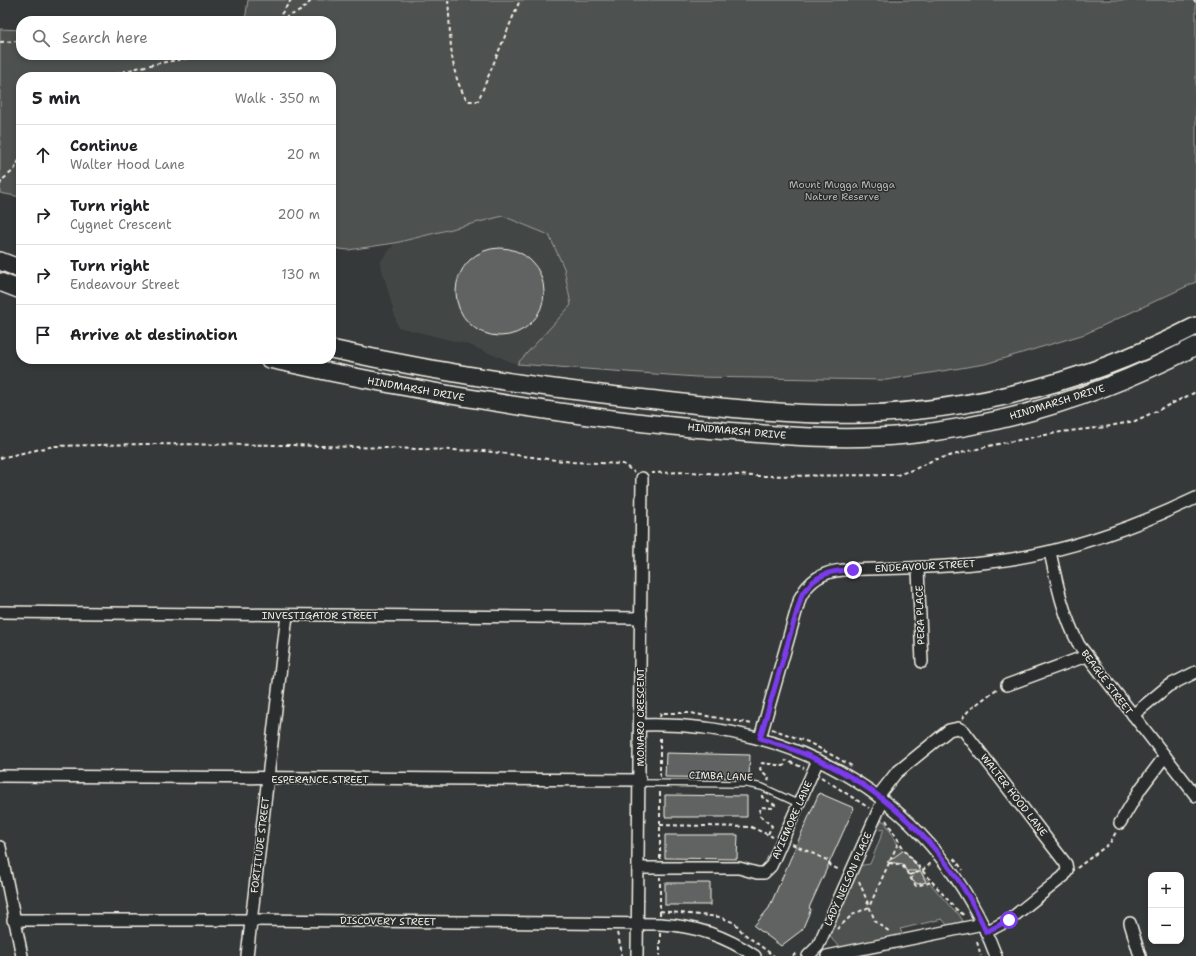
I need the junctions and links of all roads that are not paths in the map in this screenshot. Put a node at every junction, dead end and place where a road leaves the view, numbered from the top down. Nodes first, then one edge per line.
1 (0, 261) edge
2 (16, 267) edge
3 (0, 282) edge
4 (16, 288) edge
5 (1196, 326) edge
6 (1196, 346) edge
7 (336, 351) edge
8 (293, 364) edge
9 (642, 478) road end
10 (1196, 498) edge
11 (1050, 552) junction
12 (918, 569) junction
13 (0, 612) edge
14 (287, 615) junction
15 (641, 618) junction
16 (1086, 656) junction
17 (922, 662) dead end
18 (1196, 672) edge
19 (1007, 685) dead end
20 (1133, 715) junction
21 (640, 725) junction
22 (760, 738) junction
23 (1165, 756) junction
24 (818, 760) junction
25 (0, 776) edge
26 (268, 778) junction
27 (640, 781) junction
28 (1196, 796) edge
29 (881, 798) junction
30 (799, 804) junction
31 (1120, 823) dead end
32 (0, 847) edge
33 (639, 868) junction
34 (13, 920) junction
35 (251, 920) junction
36 (1130, 923) dead end
37 (637, 924) junction
38 (984, 928) junction
39 (22, 956) edge
40 (247, 956) edge
41 (637, 956) edge
42 (755, 956) edge
43 (808, 956) edge
44 (827, 956) edge
45 (996, 956) edge
46 (1140, 956) edge

1 - 2 main road
3 - 4 main road
5 - 7 main road, HINDMARSH DRIVE
6 - 8 main road, HINDMARSH DRIVE
9 - 15 street, MONARO CRESCENT
10 - 11 street, ENDEAVOUR STREET
11 - 12 street, ENDEAVOUR STREET
11 - 16 street, BEAGLE STREET
12 - 17 street, PERA PLACE
12 - 22 street, ENDEAVOUR STREET
13 - 14 street, INVESTIGATOR STREET
14 - 15 street, INVESTIGATOR STREET
14 - 26 street, FORTITUDE STREET
15 - 21 street, MONARO CRESCENT
16 - 19 street
16 - 20 street, BEAGLE STREET
18 - 20 street
20 - 23 street, BEAGLE STREET
21 - 22 street
21 - 27 street, MONARO CRESCENT
22 - 24 street
23 - 28 street, BEAGLE STREET
23 - 31 street
24 - 29 street
24 - 30 street, AVIEMORE LANE
25 - 26 street, ESPERANCE STREET
26 - 27 street, ESPERANCE STREET
26 - 35 street, FORTITUDE STREET
27 - 30 lane, CIMBA LANE
27 - 33 street, MONARO CRESCENT
29 - 38 street
29 - 38 street, WALTER HOOD LANE
29 - 43 street, LADY NELSON PLACE
30 - 33 street, AVIEMORE LANE
32 - 34 street
33 - 37 street, MONARO CRESCENT
34 - 35 street, DISCOVERY STREET
34 - 39 street
35 - 37 street, DISCOVERY STREET
35 - 40 street, FORTITUDE STREET
36 - 46 street
37 - 41 street, MONARO CRESCENT
37 - 42 street, DISCOVERY STREET
38 - 44 street
38 - 45 street

